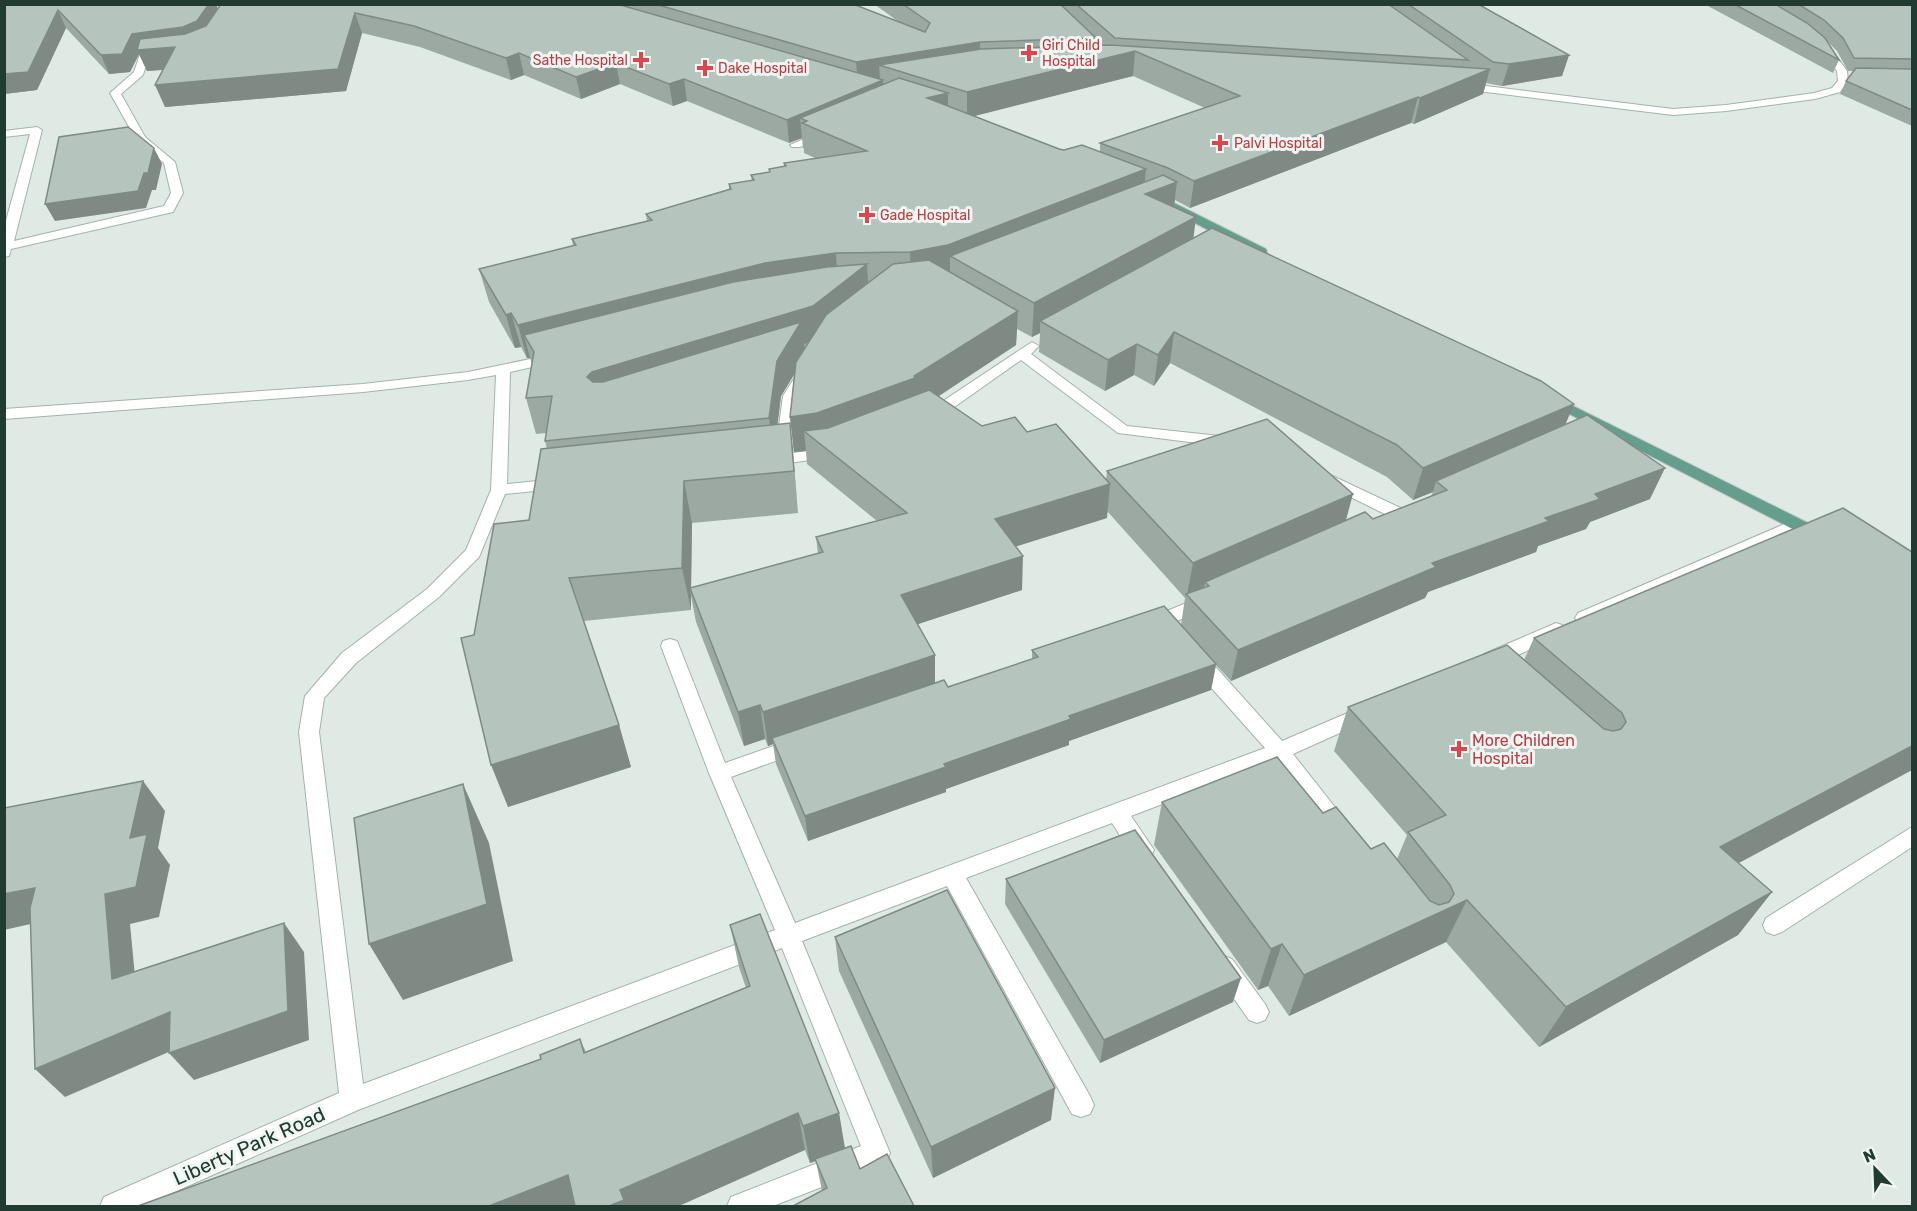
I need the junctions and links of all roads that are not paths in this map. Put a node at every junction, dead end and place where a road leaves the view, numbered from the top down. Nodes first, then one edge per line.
1 (1815, 39) edge
2 (173, 53) edge
3 (1465, 75) edge
4 (1448, 85) edge
5 (1484, 89) junction
6 (837, 128) edge
7 (4, 134) edge
8 (796, 145) dead end
9 (1160, 200) edge
10 (6, 250) edge
11 (1273, 258) edge
12 (565, 355) edge
13 (811, 362) edge
14 (503, 370) junction
15 (1539, 393) edge
16 (4, 414) edge
17 (918, 420) edge
18 (1602, 425) junction
19 (1581, 434) edge
20 (1249, 444) edge
21 (845, 448) edge
22 (783, 460) junction
23 (759, 463) edge
24 (1310, 470) edge
25 (570, 482) edge
26 (499, 490) junction
27 (1422, 505) edge
28 (1401, 514) junction
29 (1379, 524) edge
30 (1796, 524) junction
31 (1828, 540) edge
32 (1228, 591) edge
33 (1163, 620) junction
34 (1140, 628) edge
35 (670, 646) dead end
36 (1496, 680) edge
37 (1384, 705) edge
38 (819, 739) edge
39 (1280, 751) junction
40 (719, 773) junction
41 (1116, 812) junction
42 (1912, 836) edge
43 (1350, 843) edge
44 (1156, 869) edge
45 (952, 873) junction
46 (1774, 925) dead end
47 (789, 934) junction
48 (1210, 945) edge
49 (1257, 1012) dead end
50 (352, 1100) junction
51 (1081, 1105) dead end
52 (113, 1206) edge
53 (740, 1206) edge

1 - 5 street
2 - 10 street
3 - 5 street
4 - 5 street
6 - 8 street
7 - 10 street
9 - 11 main road
12 - 14 street
13 - 22 street
14 - 16 street
14 - 26 street
15 - 18 main road
17 - 20 street
18 - 19 street
18 - 30 main road
21 - 22 street
22 - 23 street
24 - 28 street
25 - 26 street
26 - 50 street
27 - 28 street
28 - 29 street
30 - 31 main road
30 - 36 street
32 - 33 street
33 - 34 street
33 - 39 street
35 - 40 street
37 - 39 street, Liberty Park Road
38 - 40 street
39 - 41 street, Liberty Park Road
39 - 43 street
40 - 47 street
41 - 44 street
41 - 45 street, Liberty Park Road
42 - 46 street
45 - 47 street, Liberty Park Road
45 - 51 street
47 - 50 street, Liberty Park Road
47 - 53 street
48 - 49 street
50 - 52 street, Liberty Park Road

